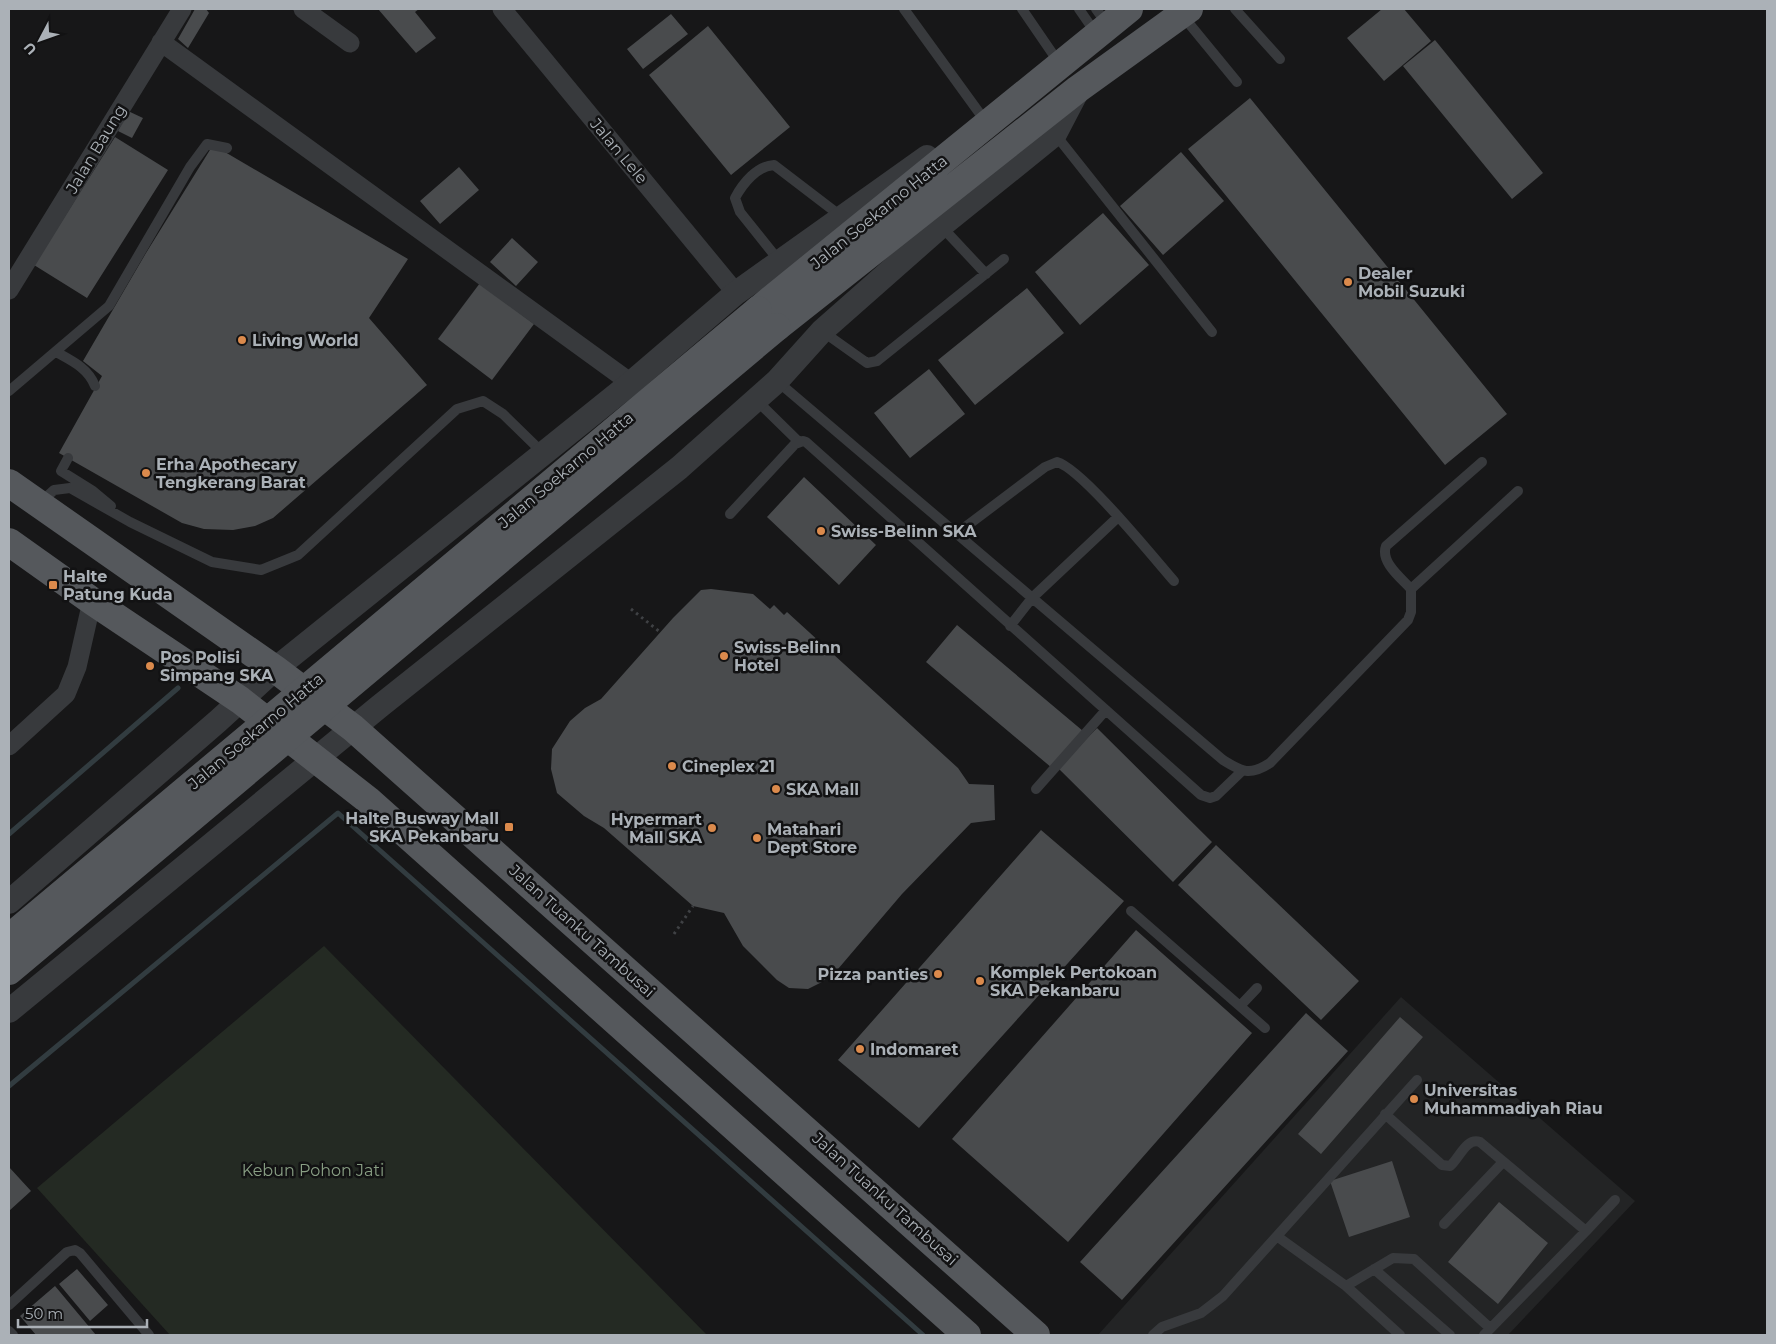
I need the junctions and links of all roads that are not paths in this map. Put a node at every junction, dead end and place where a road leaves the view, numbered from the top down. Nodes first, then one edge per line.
1 (182, 9) edge
2 (303, 9) edge
3 (502, 9) edge
4 (904, 9) edge
5 (1022, 9) edge
6 (1079, 9) edge
7 (1129, 9) edge
8 (1236, 9) edge
9 (1185, 12) edge
10 (1088, 36) edge
11 (161, 42) junction
12 (350, 44) dead end
13 (1280, 59) dead end
14 (1237, 82) dead end
15 (1078, 89) junction
16 (983, 118) junction
17 (1055, 134) junction
18 (226, 148) dead end
19 (842, 218) junction
20 (941, 226) junction
21 (1004, 259) dead end
22 (780, 262) junction
23 (986, 274) junction
24 (9, 290) edge
25 (736, 293) junction
26 (768, 318) junction
27 (822, 331) junction
28 (1212, 332) dead end
29 (56, 352) junction
30 (777, 381) junction
31 (631, 382) junction
32 (96, 386) dead end
33 (9, 391) edge
34 (756, 400) junction
35 (800, 442) junction
36 (543, 453) junction
37 (68, 458) dead end
38 (1482, 462) dead end
39 (9, 483) edge
40 (1518, 491) dead end
41 (39, 504) junction
42 (730, 514) dead end
43 (1117, 518) junction
44 (130, 522) junction
45 (956, 534) junction
46 (9, 542) edge
47 (1174, 581) dead end
48 (1411, 589) junction
49 (1032, 598) junction
50 (92, 601) junction
51 (1010, 626) junction
52 (275, 669) junction
53 (240, 700) junction
54 (1106, 710) junction
55 (298, 715) junction
56 (354, 728) junction
57 (9, 746) edge
58 (317, 758) junction
59 (1242, 771) junction
60 (1036, 789) dead end
61 (59, 860) junction
62 (9, 902) edge
63 (1131, 911) dead end
64 (112, 926) junction
65 (9, 938) edge
66 (9, 971) edge
67 (1257, 988) dead end
68 (1240, 1006) junction
69 (9, 1011) edge
70 (1265, 1028) dead end
71 (1417, 1080) dead end
72 (1385, 1114) junction
73 (1503, 1162) junction
74 (1615, 1200) dead end
75 (1444, 1224) dead end
76 (1586, 1231) junction
77 (1278, 1237) junction
78 (1374, 1269) junction
79 (1346, 1286) junction
80 (9, 1304) edge
81 (9, 1331) edge
82 (1487, 1332) edge
83 (13, 1335) edge
84 (148, 1335) edge
85 (967, 1335) edge
86 (1036, 1335) edge
87 (1153, 1335) edge
88 (1400, 1335) edge
89 (1450, 1335) edge

1 - 11 street, Jalan Baung
2 - 12 street
3 - 25 street, Jalan Lele
4 - 16 lane
5 - 10 lane
6 - 10 lane
7 - 10 main road, Jalan Soekarno Hatta
8 - 13 lane
9 - 14 lane
9 - 15 main road, Jalan Soekarno Hatta
10 - 16 street
10 - 26 main road, Jalan Soekarno Hatta
11 - 24 street, Jalan Baung
11 - 31 street
15 - 17 street, Jalan Soekarno Hatta
15 - 26 main road, Jalan Soekarno Hatta
16 - 19 street
17 - 20 street, Jalan Soekarno Hatta
17 - 28 lane
18 - 29 lane
19 - 22 street
19 - 22 lane
20 - 23 lane
20 - 27 street, Jalan Soekarno Hatta
21 - 23 lane
22 - 25 street
23 - 27 lane
25 - 31 street
26 - 65 main road, Jalan Soekarno Hatta, bridge
26 - 66 main road, Jalan Soekarno Hatta, bridge
27 - 30 street, Jalan Soekarno Hatta
29 - 32 lane
29 - 33 lane
30 - 34 street, Jalan Soekarno Hatta
30 - 45 lane
31 - 36 street
34 - 35 lane
34 - 56 street, Jalan Soekarno Hatta
35 - 42 lane
35 - 51 lane
36 - 44 lane
36 - 52 street
37 - 44 lane
38 - 48 lane
39 - 41 main road, Jalan Tuanku Tambusai
40 - 48 lane
41 - 44 lane
41 - 52 main road, Jalan Tuanku Tambusai
43 - 45 lane
43 - 47 lane
43 - 49 lane
45 - 49 lane
46 - 50 main road
48 - 59 lane
49 - 51 lane
49 - 59 lane
50 - 53 main road
50 - 57 street
51 - 54 lane
52 - 53 street
52 - 55 main road
52 - 56 main road, Jalan Tuanku Tambusai
53 - 55 main road
53 - 58 main road
53 - 61 street
54 - 59 lane
54 - 60 lane
55 - 56 main road
55 - 58 main road
56 - 58 street, Jalan Soekarno Hatta
56 - 86 main road, Jalan Tuanku Tambusai
58 - 64 street, Jalan Soekarno Hatta
58 - 85 main road
61 - 62 street
61 - 64 street
63 - 68 lane
64 - 69 street, Jalan Soekarno Hatta
67 - 68 lane
68 - 70 lane
71 - 72 lane
72 - 73 lane
72 - 77 lane
73 - 75 lane
73 - 76 lane
74 - 76 lane
76 - 82 lane
77 - 79 lane
77 - 87 lane
78 - 79 lane
78 - 82 lane
78 - 89 lane
79 - 88 lane
80 - 84 lane
81 - 83 lane

